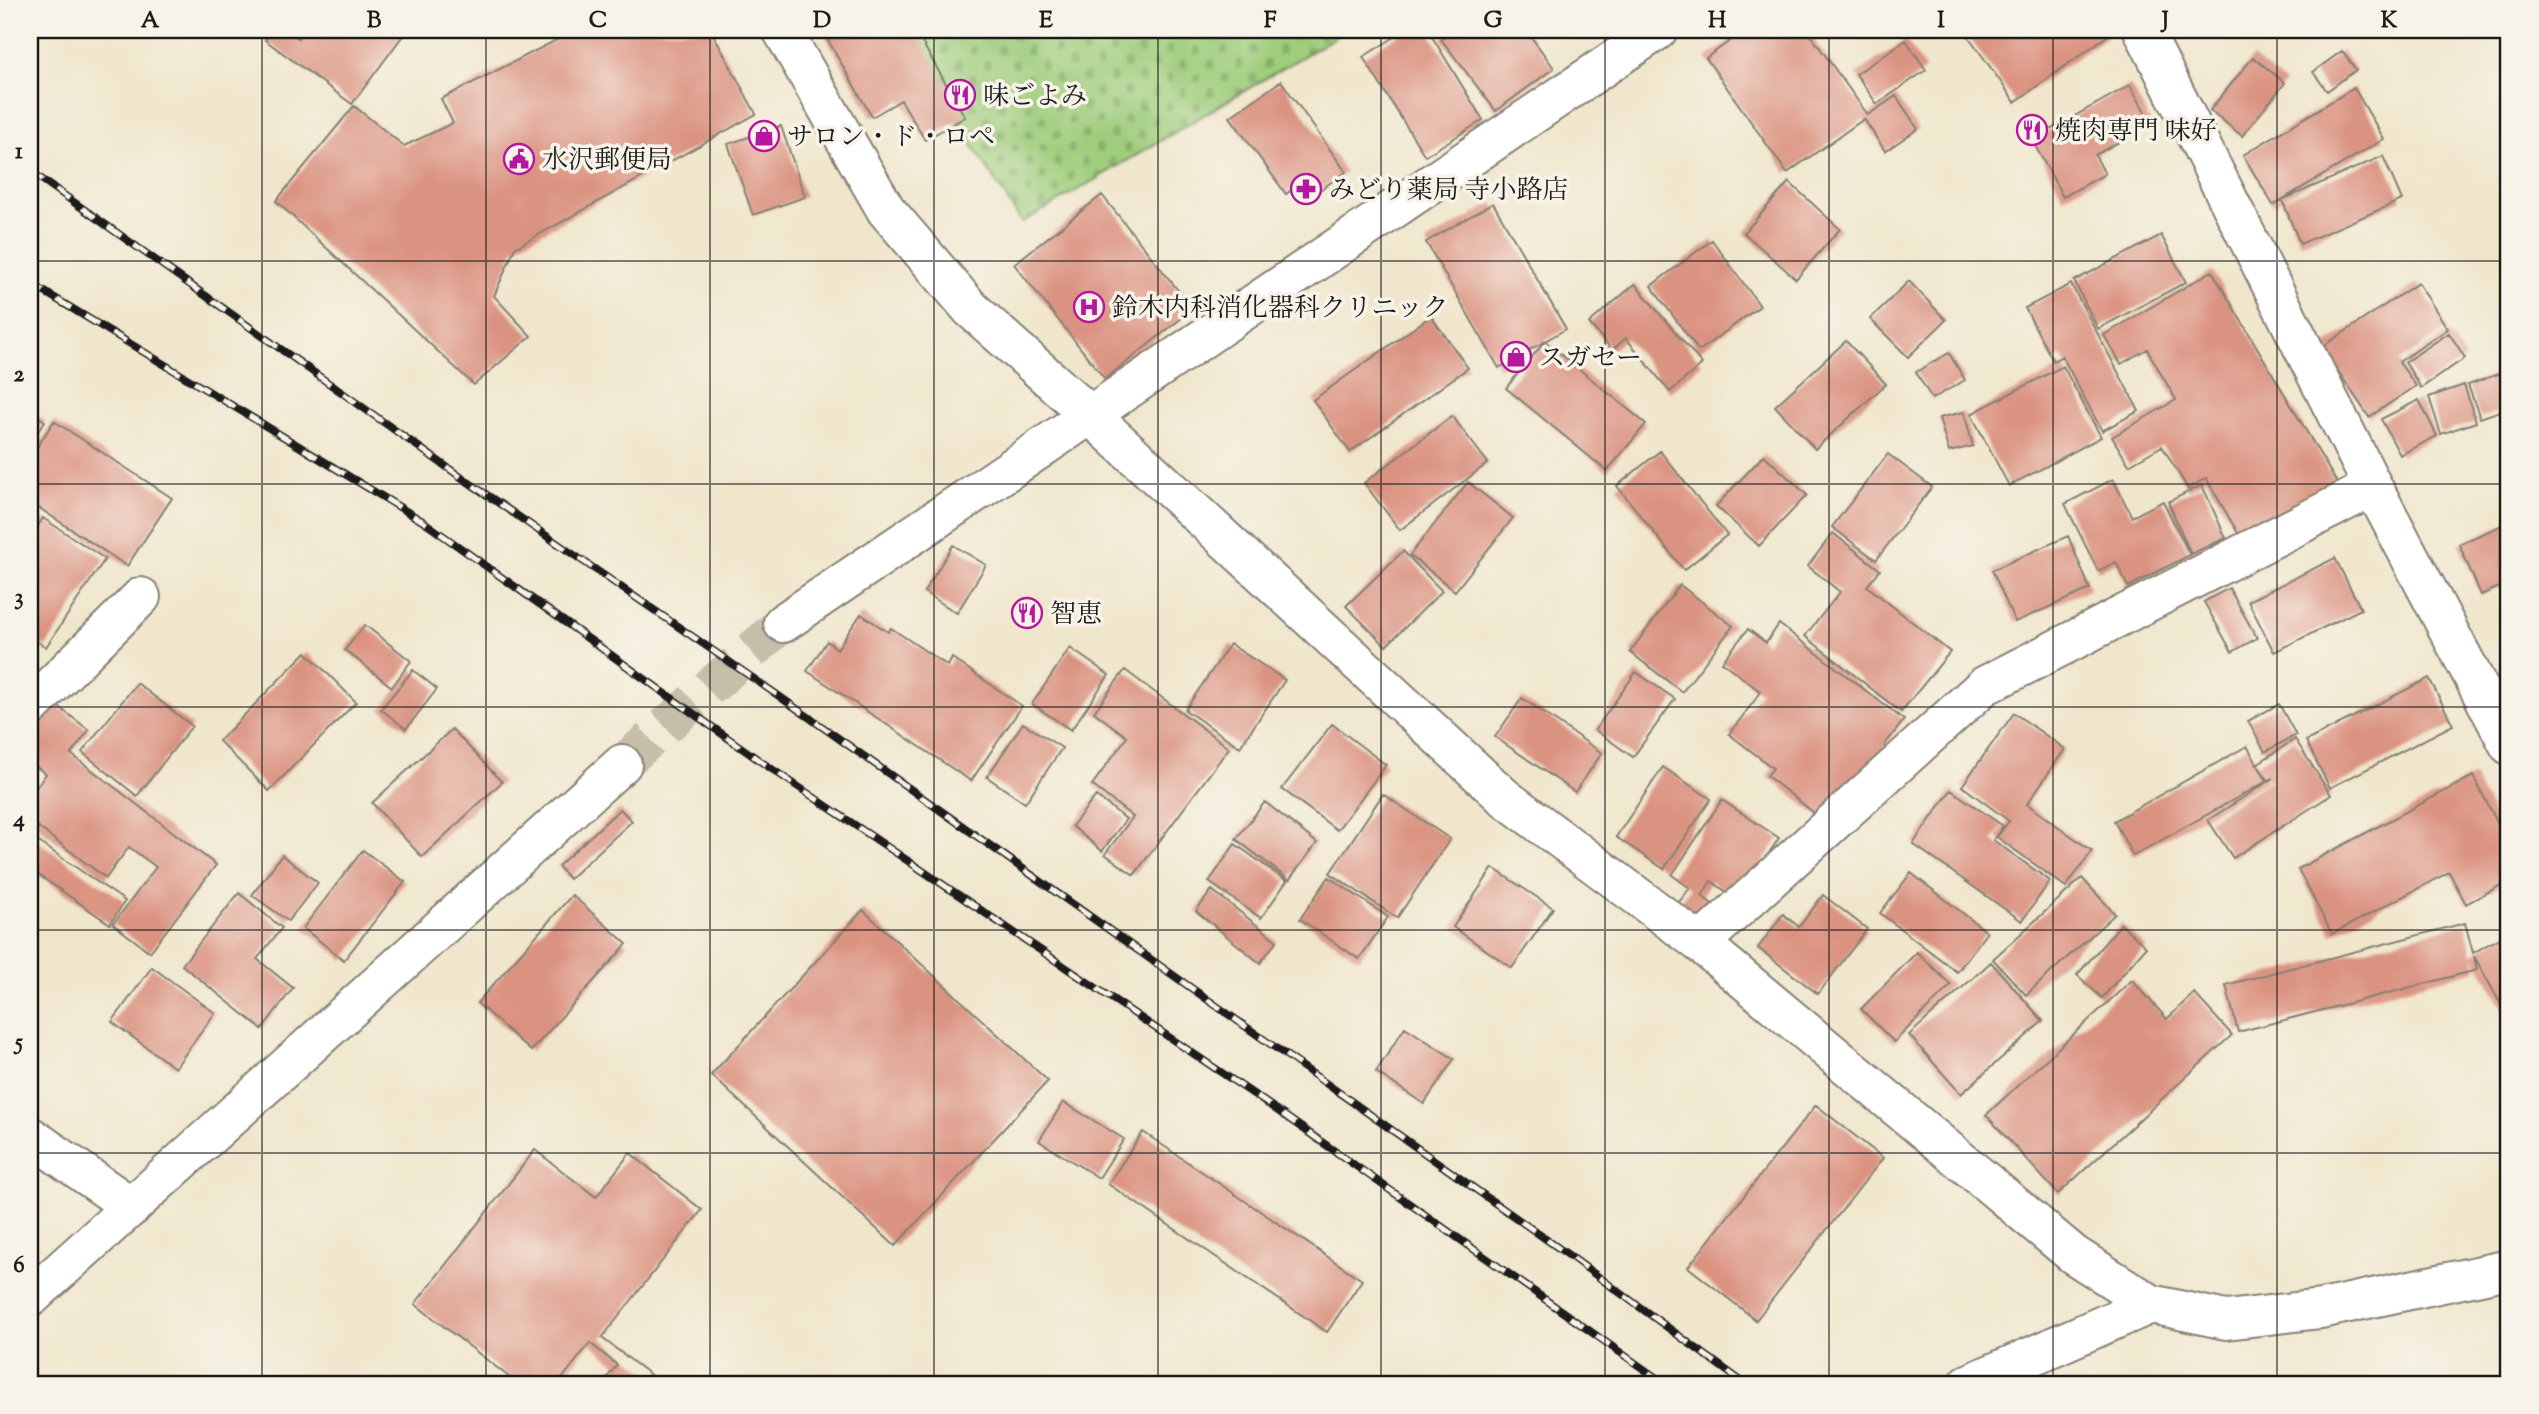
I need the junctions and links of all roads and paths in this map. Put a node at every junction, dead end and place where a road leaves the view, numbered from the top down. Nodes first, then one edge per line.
1 (782, 30) edge
2 (1658, 30) edge
3 (2143, 30) edge
4 (1089, 414) junction
5 (2374, 487) junction
6 (141, 597) dead end
7 (783, 623) tunnel mouth
8 (30, 707) edge
9 (2509, 745) edge
10 (622, 764) tunnel mouth
11 (1700, 943) junction
12 (30, 1136) edge
13 (132, 1207) junction
14 (2509, 1269) edge
15 (30, 1297) edge
16 (2151, 1304) junction
17 (1968, 1384) edge

1 - 4 street
2 - 4 street
3 - 5 street
4 - 7 street
4 - 11 street
5 - 9 street
5 - 11 street
6 - 8 street
10 - 13 street
11 - 16 street
12 - 13 street
13 - 15 street
14 - 16 street
16 - 17 street

